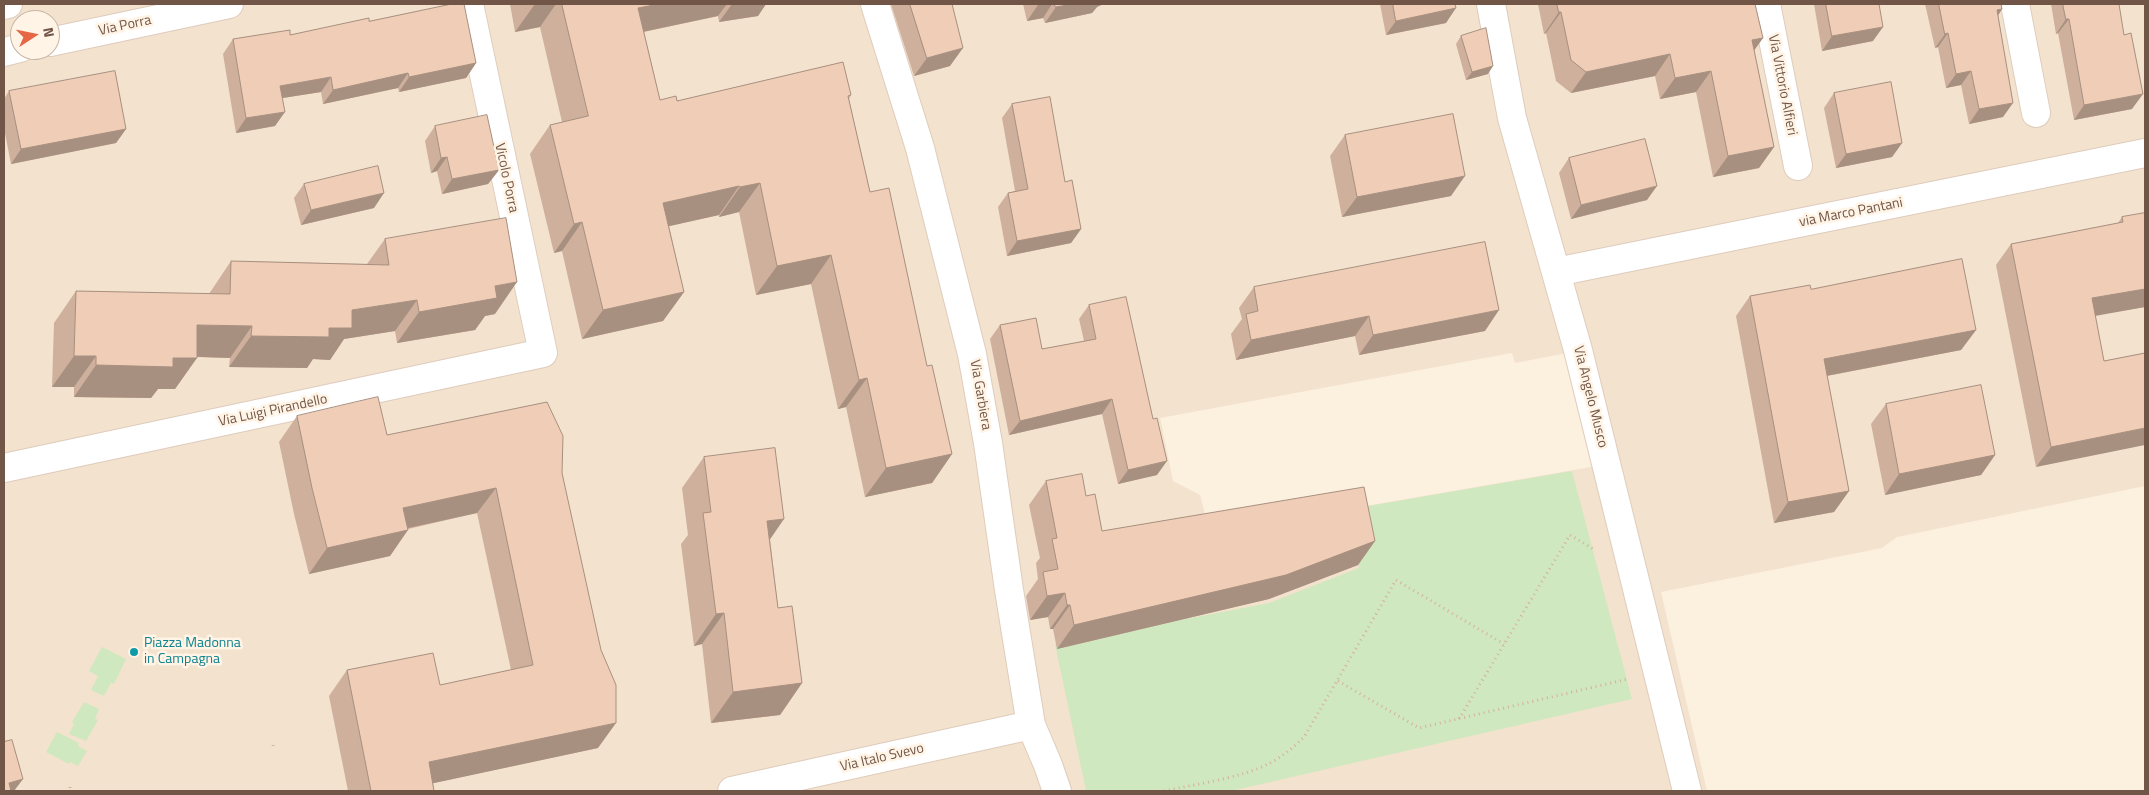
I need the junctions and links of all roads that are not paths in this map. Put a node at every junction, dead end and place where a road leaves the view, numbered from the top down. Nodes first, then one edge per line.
1 (8, 4) edge
2 (229, 4) edge
3 (469, 4) edge
4 (875, 4) edge
5 (1491, 4) edge
6 (1766, 4) edge
7 (2015, 4) edge
8 (4, 5) edge
9 (60, 40) edge
10 (2036, 113) dead end
11 (2145, 153) edge
12 (1798, 166) dead end
13 (1556, 272) junction
14 (543, 353) joint
15 (4, 468) edge
16 (1031, 725) junction
17 (732, 791) edge
18 (1057, 791) edge
19 (1687, 791) edge

1 - 8 street
2 - 9 street, Via Porra
3 - 14 street, Vicolo Porra
4 - 16 street, Via Garbiera
5 - 13 street, Via Angelo Musco
6 - 12 street, Via Vittorio Alfieri
7 - 10 street
11 - 13 street, via Marco Pantani
13 - 19 street, Via Angelo Musco
14 - 15 street, Via Luigi Pirandello
16 - 17 street, Via Italo Svevo
16 - 18 street, Via Garbiera

